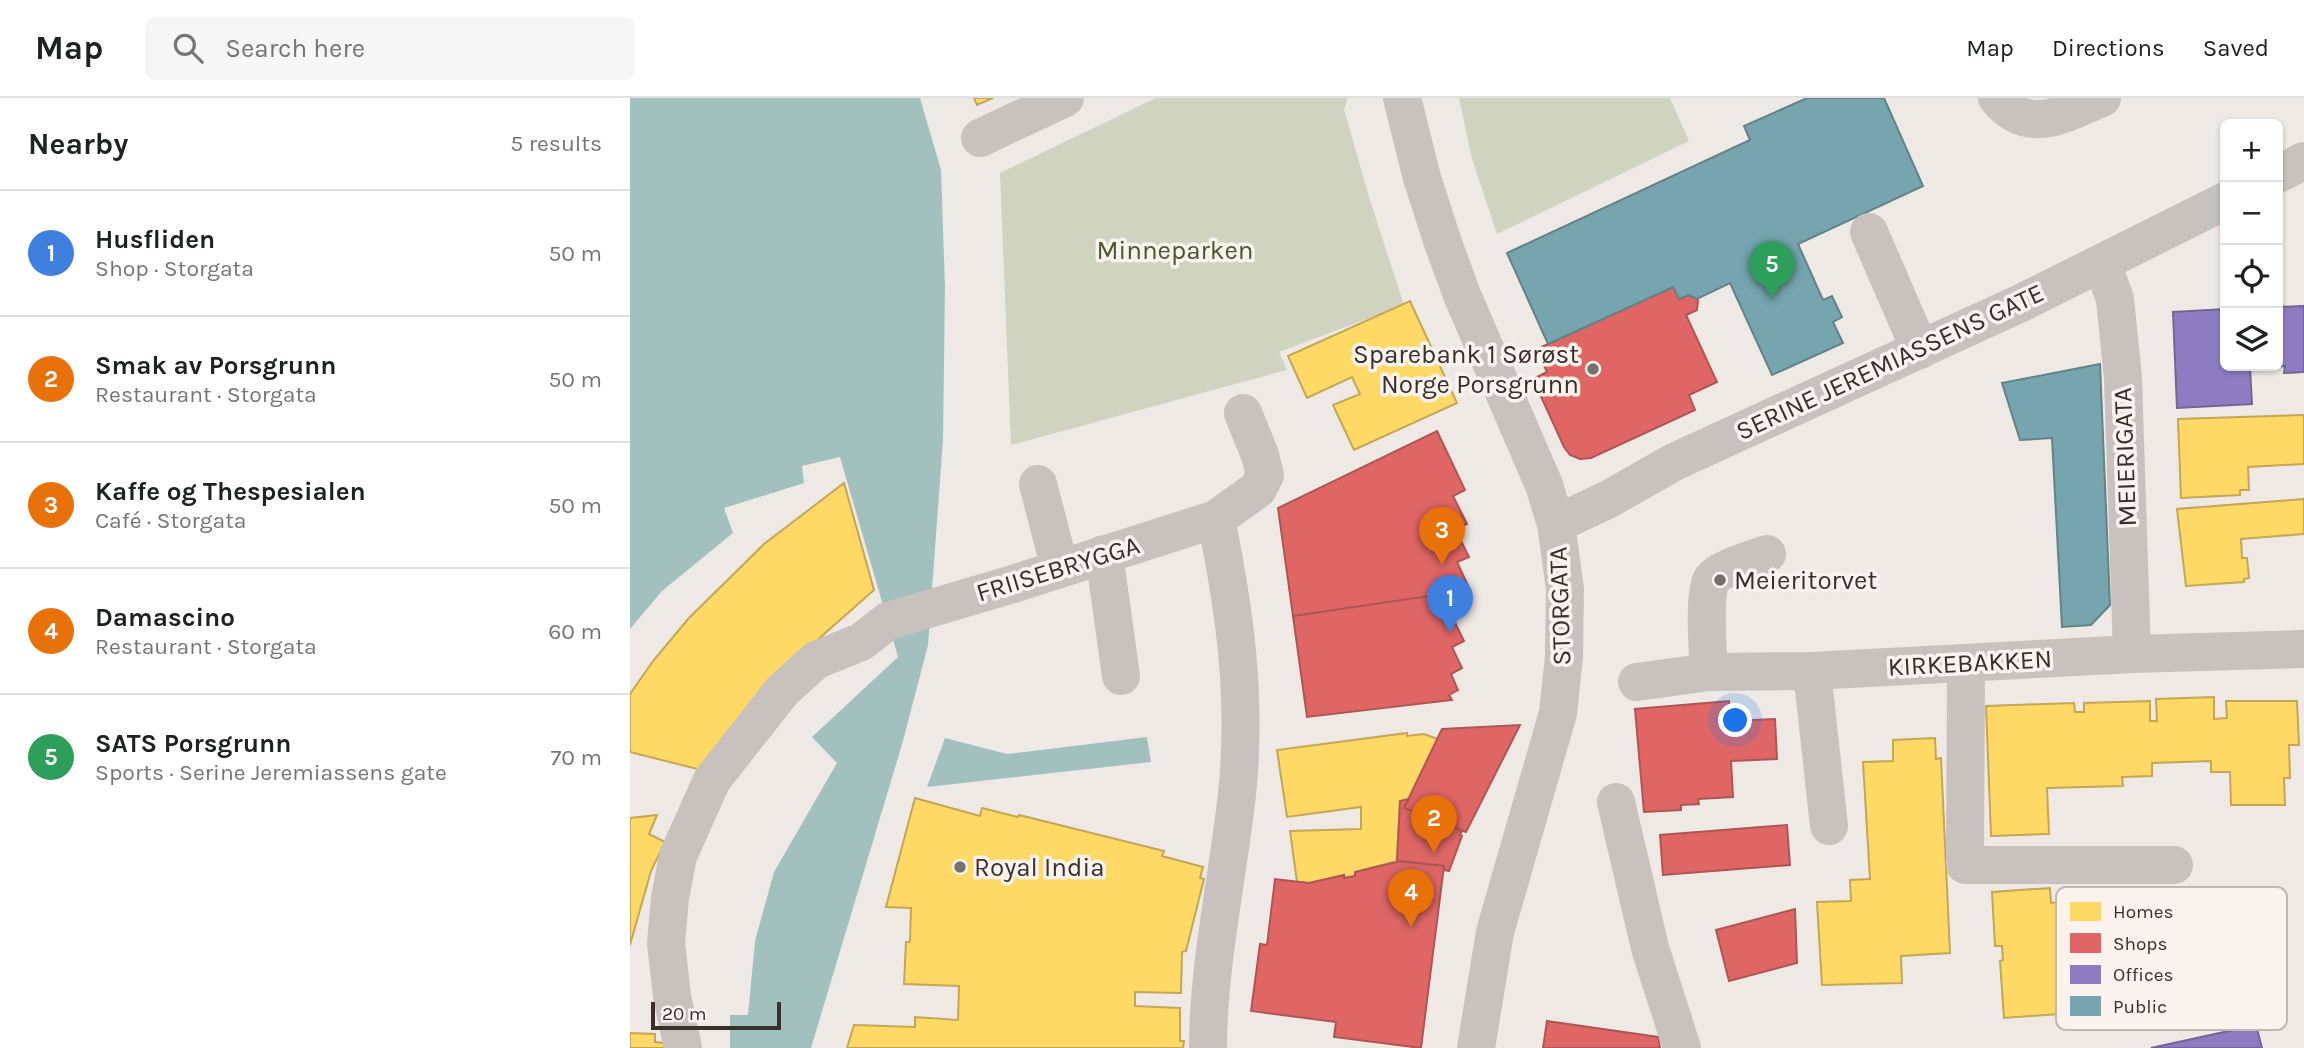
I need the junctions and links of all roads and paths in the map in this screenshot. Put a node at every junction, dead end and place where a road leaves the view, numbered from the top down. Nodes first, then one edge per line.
1 (1065, 98) edge
2 (1402, 98) edge
3 (1997, 98) edge
4 (2102, 98) edge
5 (980, 138) dead end
6 (2304, 161) edge
7 (2283, 172) edge
8 (2220, 204) edge
9 (1869, 232) dead end
10 (2102, 263) junction
11 (1920, 350) junction
12 (1243, 413) dead end
13 (1038, 484) dead end
14 (1216, 519) junction
15 (1556, 524) junction
16 (1104, 554) junction
17 (1767, 554) dead end
18 (1060, 569) junction
19 (874, 631) junction
20 (2304, 649) edge
21 (2132, 654) junction
22 (1965, 663) junction
23 (1812, 671) junction
24 (1709, 673) junction
25 (1121, 676) dead end
26 (1637, 682) dead end
27 (747, 776) dead end
28 (1616, 802) dead end
29 (1829, 826) dead end
30 (2174, 865) dead end
31 (683, 1048) edge
32 (1208, 1048) edge
33 (1476, 1048) edge
34 (1682, 1048) edge

1 - 5 street
2 - 15 street, STORGATA
3 - 4 street
6 - 7 street
8 - 10 street, SERINE JEREMIASSENS GATE
9 - 11 street
10 - 11 street, SERINE JEREMIASSENS GATE
10 - 21 street, MEIERIGATA
11 - 15 street, SERINE JEREMIASSENS GATE
12 - 14 street, FRIISEBRYGGA
13 - 18 street
14 - 16 street, FRIISEBRYGGA
14 - 32 street
15 - 33 street, STORGATA
16 - 18 street, FRIISEBRYGGA
16 - 25 street
17 - 24 street
18 - 19 street, FRIISEBRYGGA
19 - 27 street
19 - 31 street, FRIISEBRYGGA
20 - 21 street, KIRKEBAKKEN
21 - 22 street, KIRKEBAKKEN
22 - 23 street, KIRKEBAKKEN
22 - 30 street
23 - 24 street, KIRKEBAKKEN
23 - 29 street
24 - 26 street, KIRKEBAKKEN
28 - 34 street

